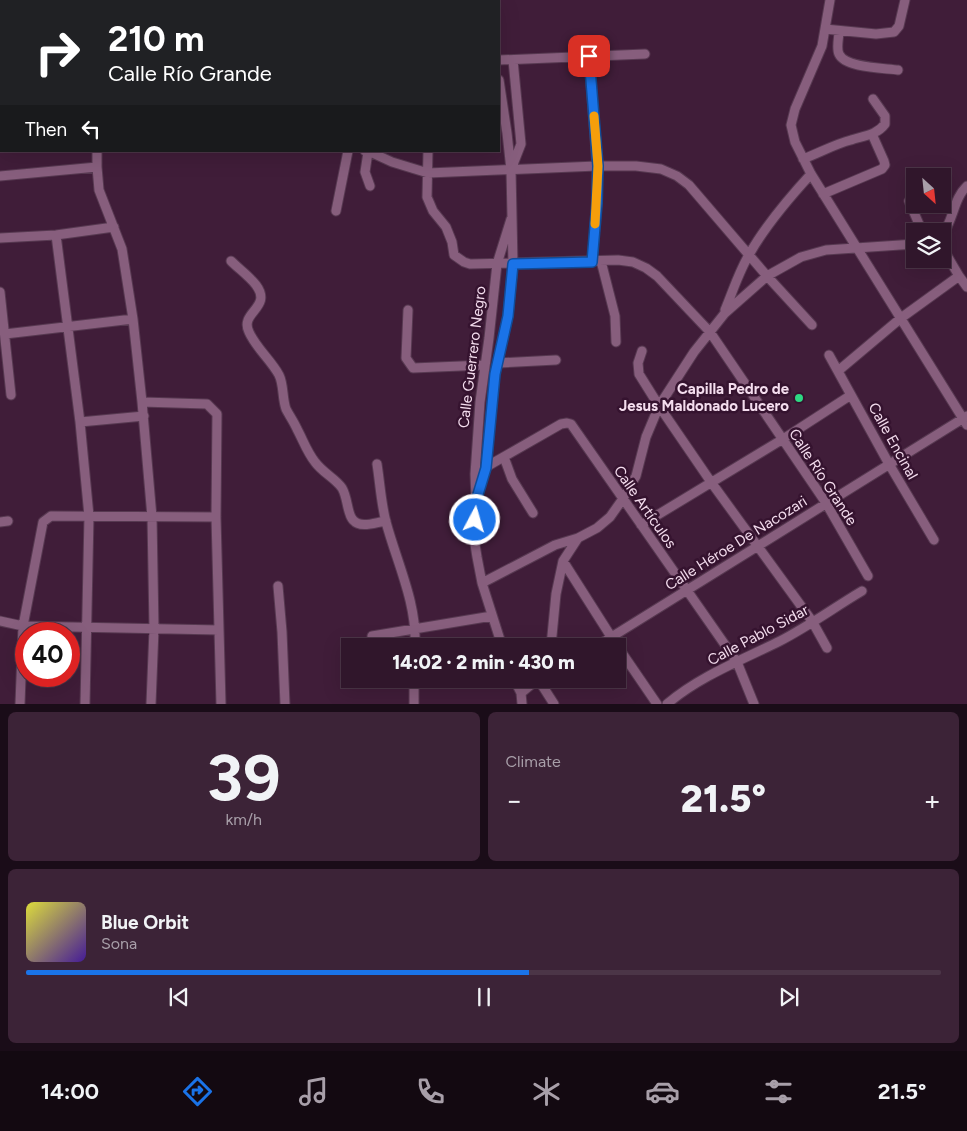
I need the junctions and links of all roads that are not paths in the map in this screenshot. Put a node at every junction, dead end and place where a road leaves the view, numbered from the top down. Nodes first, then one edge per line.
1 (830, 0) edge
2 (905, 0) edge
3 (825, 29) junction
4 (839, 31) junction
5 (645, 54) dead end
6 (589, 56) junction
7 (500, 60) edge
8 (513, 60) junction
9 (898, 70) dead end
10 (500, 87) edge
11 (873, 99) dead end
12 (872, 134) junction
13 (98, 152) edge
14 (348, 152) edge
15 (367, 152) edge
16 (428, 152) edge
17 (803, 159) junction
18 (598, 166) junction
19 (96, 167) junction
20 (510, 170) junction
21 (428, 173) junction
22 (811, 174) junction
23 (0, 176) edge
24 (370, 186) dead end
25 (967, 186) edge
26 (823, 194) junction
27 (336, 211) dead end
28 (511, 219) junction
29 (950, 223) edge
30 (114, 227) junction
31 (56, 235) junction
32 (0, 238) edge
33 (906, 245) edge
34 (857, 248) junction
35 (750, 253) junction
36 (231, 261) dead end
37 (596, 261) junction
38 (951, 262) edge
39 (497, 264) junction
40 (513, 264) junction
41 (767, 276) junction
42 (959, 276) junction
43 (966, 284) edge
44 (0, 292) edge
45 (408, 310) dead end
46 (724, 312) junction
47 (901, 318) junction
48 (133, 319) junction
49 (812, 325) dead end
50 (68, 326) junction
51 (710, 332) junction
52 (4, 334) junction
53 (616, 342) dead end
54 (642, 351) dead end
55 (829, 355) dead end
56 (556, 360) dead end
57 (498, 364) junction
58 (485, 366) junction
59 (838, 371) junction
60 (11, 395) dead end
61 (851, 395) junction
62 (142, 402) junction
63 (659, 406) junction
64 (144, 416) junction
65 (966, 420) edge
66 (80, 422) junction
67 (782, 439) junction
68 (504, 457) junction
69 (377, 464) dead end
70 (889, 464) junction
71 (486, 468) junction
72 (711, 482) junction
73 (622, 500) junction
74 (476, 501) junction
75 (826, 503) junction
76 (533, 513) dead end
77 (89, 516) junction
78 (152, 517) junction
79 (216, 518) junction
80 (386, 521) junction
81 (641, 525) junction
82 (578, 538) junction
83 (934, 540) dead end
84 (759, 547) junction
85 (563, 561) junction
86 (868, 576) dead end
87 (482, 583) junction
88 (278, 586) dead end
89 (687, 590) junction
90 (862, 591) dead end
91 (492, 616) junction
92 (0, 621) edge
93 (812, 621) junction
94 (24, 622) edge
95 (15, 624) edge
96 (80, 628) edge
97 (88, 628) junction
98 (154, 629) junction
99 (416, 629) junction
100 (219, 630) junction
101 (372, 636) dead end
102 (415, 638) edge
103 (499, 638) edge
104 (552, 638) edge
105 (611, 638) joint
106 (827, 648) dead end
107 (626, 660) edge
108 (737, 662) junction
109 (21, 687) edge
110 (414, 688) edge
111 (518, 688) edge
112 (527, 688) edge
113 (544, 688) edge
114 (521, 693) junction
115 (20, 704) edge
116 (85, 704) edge
117 (151, 704) edge
118 (221, 704) edge
119 (285, 704) edge
120 (414, 704) edge
121 (522, 704) edge
122 (554, 704) edge
123 (657, 704) edge
124 (667, 704) edge
125 (754, 704) edge

1 - 3 street
2 - 4 street
3 - 4 street
3 - 17 street
4 - 9 street
5 - 6 street
6 - 8 street
6 - 18 street
7 - 8 street
8 - 20 street
10 - 20 street, Calle Guerrero Negro
11 - 12 street
12 - 17 street
12 - 26 street
13 - 19 street
14 - 27 street
15 - 21 street
15 - 24 street
16 - 21 street, Calle Río Grande
17 - 22 street
18 - 20 street
18 - 35 street
18 - 37 street
19 - 23 street
19 - 30 street
20 - 21 street
20 - 28 street, Calle Guerrero Negro
21 - 39 street, Calle Río Grande
22 - 26 street
22 - 35 street
25 - 29 street
26 - 34 street
28 - 39 street, Calle Guerrero Negro
28 - 40 street, Calle Guerrero Negro
30 - 31 street
30 - 48 street
31 - 32 street
31 - 50 street
33 - 34 street
34 - 41 street
34 - 47 street
35 - 41 street
35 - 46 street
36 - 80 street
37 - 40 street, Calle Río Grande
37 - 51 street, Calle Río Grande
37 - 53 street
38 - 42 street
39 - 40 street, Calle Río Grande
39 - 58 street, Calle Guerrero Negro
40 - 57 street, Calle Guerrero Negro
41 - 46 street
41 - 49 street
42 - 43 street
42 - 47 street
44 - 52 street
45 - 58 street
46 - 51 street
47 - 59 street
47 - 65 street
48 - 50 street
48 - 62 street
50 - 52 street
50 - 66 street
51 - 63 street
51 - 67 street, Calle Río Grande
52 - 60 street
54 - 63 street
55 - 59 street, Calle Encinal
56 - 57 street
57 - 71 street, Calle Guerrero Negro
58 - 74 street, Calle Guerrero Negro
59 - 61 street, Calle Encinal
61 - 67 street
61 - 70 street, Calle Encinal
62 - 64 street
62 - 79 street
63 - 72 street
63 - 73 street
64 - 66 street
64 - 78 street
65 - 70 street, Calle Héroe De Nacozari
66 - 77 street
67 - 72 street
67 - 75 street, Calle Río Grande
68 - 71 street
68 - 73 street, Calle Artículos
68 - 76 street
69 - 80 street
70 - 75 street, Calle Héroe De Nacozari
70 - 83 street, Calle Encinal
71 - 74 street, Calle Guerrero Negro
72 - 81 street
72 - 84 street
73 - 81 street, Calle Artículos
73 - 82 street
74 - 87 street, Calle Guerrero Negro
75 - 84 street, Calle Héroe De Nacozari
75 - 86 street, Calle Río Grande
77 - 78 street
77 - 94 street
77 - 97 street
78 - 79 street
78 - 98 street
79 - 100 street
80 - 99 street
81 - 89 street, Calle Artículos
82 - 85 street
82 - 87 street
84 - 89 street, Calle Héroe De Nacozari
84 - 93 street
85 - 104 street
85 - 105 street
87 - 91 street, Calle Guerrero Negro
88 - 119 street
89 - 105 street, Calle Héroe De Nacozari
89 - 108 street, Calle Artículos
90 - 93 street, Calle Pablo Sidar
91 - 99 street
91 - 103 street, Calle Guerrero Negro
92 - 95 street
93 - 106 street
93 - 108 street, Calle Pablo Sidar
96 - 97 street
97 - 98 street
97 - 116 street
98 - 100 street
98 - 117 street
99 - 101 street
99 - 102 street
100 - 118 street
107 - 123 street
108 - 124 street, Calle Pablo Sidar
108 - 125 street, Calle Artículos
109 - 115 street
110 - 120 street
111 - 114 street
112 - 114 street
113 - 122 street
114 - 121 street

